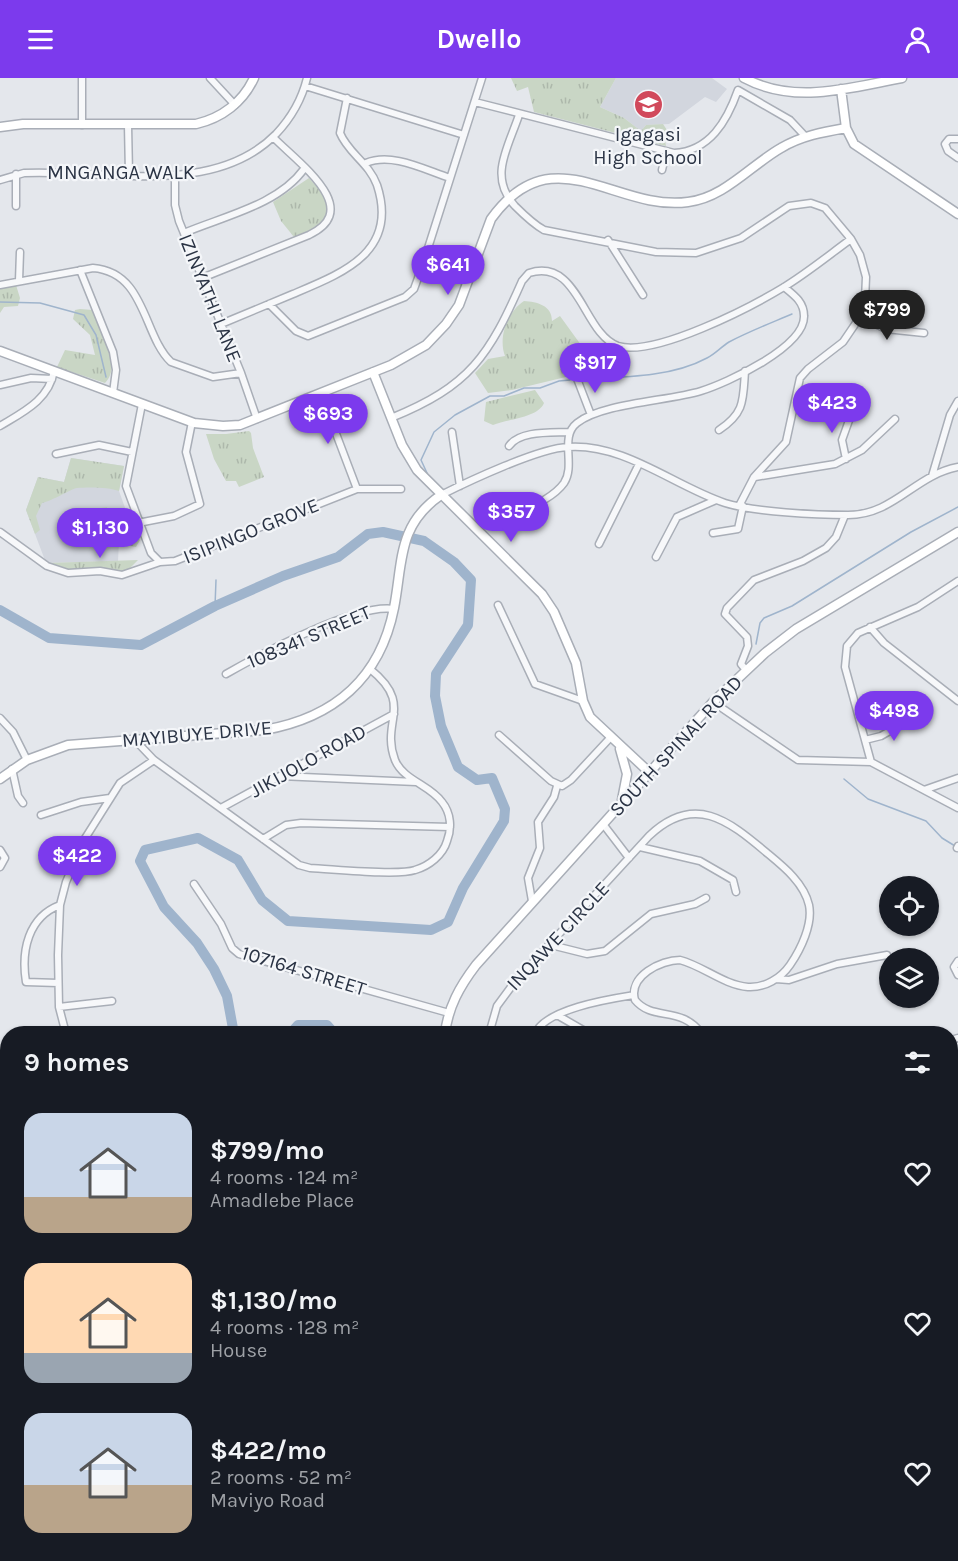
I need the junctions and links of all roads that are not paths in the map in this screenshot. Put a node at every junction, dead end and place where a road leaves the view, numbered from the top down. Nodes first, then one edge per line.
1 (82, 78) edge
2 (210, 78) edge
3 (254, 78) edge
4 (307, 78) edge
5 (482, 78) edge
6 (744, 78) edge
7 (902, 78) edge
8 (305, 86) junction
9 (842, 89) junction
10 (347, 98) junction
11 (475, 102) junction
12 (235, 105) junction
13 (519, 115) junction
14 (82, 124) junction
15 (128, 125) junction
16 (0, 127) edge
17 (846, 128) junction
18 (464, 135) junction
19 (805, 136) junction
20 (273, 137) junction
21 (958, 139) edge
22 (666, 152) junction
23 (958, 158) edge
24 (366, 164) junction
25 (304, 169) junction
26 (662, 170) dead end
27 (16, 174) junction
28 (129, 174) junction
29 (175, 175) junction
30 (450, 178) junction
31 (0, 180) edge
32 (509, 199) junction
33 (16, 206) dead end
34 (958, 214) edge
35 (184, 233) junction
36 (851, 239) junction
37 (608, 240) junction
38 (20, 252) dead end
39 (422, 267) junction
40 (80, 270) junction
41 (202, 278) junction
42 (19, 281) junction
43 (468, 282) junction
44 (0, 285) edge
45 (784, 287) junction
46 (643, 295) dead end
47 (269, 304) junction
48 (860, 317) junction
49 (221, 324) junction
50 (924, 333) dead end
51 (0, 351) edge
52 (590, 353) dead end
53 (745, 371) junction
54 (373, 372) junction
55 (241, 373) junction
56 (53, 375) junction
57 (0, 385) edge
58 (113, 393) junction
59 (321, 394) junction
60 (958, 401) edge
61 (142, 404) junction
62 (852, 412) dead end
63 (591, 415) junction
64 (391, 418) junction
65 (257, 419) junction
66 (895, 419) dead end
67 (192, 422) junction
68 (0, 426) edge
69 (719, 430) dead end
70 (452, 432) dead end
71 (570, 432) junction
72 (509, 446) dead end
73 (569, 446) junction
74 (132, 452) junction
75 (56, 454) dead end
76 (846, 459) junction
77 (639, 464) junction
78 (958, 467) edge
79 (932, 476) junction
80 (754, 477) junction
81 (460, 486) junction
82 (357, 489) junction
83 (401, 489) dead end
84 (441, 495) junction
85 (717, 499) junction
86 (741, 506) junction
87 (845, 515) junction
88 (506, 519) dead end
89 (138, 523) junction
90 (0, 532) edge
91 (958, 532) edge
92 (713, 533) dead end
93 (599, 544) dead end
94 (656, 557) dead end
95 (160, 562) junction
96 (958, 581) edge
97 (498, 605) dead end
98 (394, 609) junction
99 (870, 627) junction
100 (370, 669) junction
101 (746, 670) junction
102 (226, 674) dead end
103 (583, 701) junction
104 (958, 701) edge
105 (713, 702) junction
106 (394, 714) junction
107 (0, 718) edge
108 (912, 718) dead end
109 (499, 735) dead end
110 (610, 738) junction
111 (134, 739) junction
112 (865, 740) junction
113 (619, 745) junction
114 (27, 760) junction
115 (154, 760) junction
116 (871, 762) junction
117 (12, 769) junction
118 (649, 772) junction
119 (279, 776) junction
120 (958, 778) edge
121 (0, 779) edge
122 (418, 782) junction
123 (557, 786) junction
124 (924, 790) junction
125 (110, 798) junction
126 (622, 801) junction
127 (23, 803) dead end
128 (221, 808) junction
129 (958, 808) edge
130 (41, 815) dead end
131 (603, 824) junction
132 (450, 827) junction
133 (263, 840) junction
134 (640, 847) junction
135 (0, 850) edge
136 (629, 858) junction
137 (0, 867) edge
138 (194, 884) dead end
139 (736, 892) dead end
140 (706, 898) dead end
141 (532, 901) junction
142 (60, 905) junction
143 (551, 945) junction
144 (879, 956) edge
145 (958, 961) edge
146 (958, 975) edge
147 (776, 979) junction
148 (58, 983) junction
149 (634, 995) junction
150 (112, 1001) dead end
151 (59, 1007) junction
152 (449, 1015) junction
153 (557, 1015) junction
154 (64, 1026) edge
155 (448, 1026) edge
156 (490, 1026) edge
157 (540, 1026) edge
158 (576, 1026) edge
159 (694, 1026) edge

1 - 14 street
2 - 12 street
3 - 12 street
4 - 8 street, MNGANGA WALK
5 - 11 street
6 - 9 street
7 - 9 street
8 - 10 street
8 - 20 street, MNGANGA WALK
9 - 17 street
10 - 18 street
10 - 24 street
11 - 13 street
11 - 18 street
12 - 15 street
13 - 22 street
13 - 32 street
14 - 15 street
14 - 16 street
15 - 28 street
17 - 19 street
17 - 34 street
18 - 30 street
19 - 22 street
19 - 32 street
20 - 25 street
20 - 29 street, MNGANGA WALK
21 - 23 street
22 - 26 street
24 - 30 street
24 - 47 street
25 - 35 street
25 - 41 street
27 - 28 street, MNGANGA WALK
27 - 31 street, MNGANGA WALK
27 - 33 street
28 - 29 street, MNGANGA WALK
29 - 35 street, IZINYATHI LANE
30 - 39 street
32 - 37 street
32 - 43 street
35 - 41 street, IZINYATHI LANE
36 - 37 street
36 - 45 street
36 - 48 street
37 - 46 street
38 - 42 street
39 - 43 street
39 - 47 street
40 - 42 street
40 - 55 street
40 - 58 street
41 - 49 street, IZINYATHI LANE
42 - 44 street
43 - 54 street
45 - 53 street
45 - 64 street
47 - 49 street
48 - 50 street
48 - 80 street
49 - 55 street, IZINYATHI LANE
51 - 56 street
52 - 63 street
53 - 63 street
53 - 69 street
54 - 59 street
54 - 64 street
55 - 65 street, IZINYATHI LANE
56 - 57 street
56 - 58 street
56 - 68 street
58 - 61 street
59 - 65 street
59 - 82 street
60 - 79 street
61 - 67 street
61 - 74 street, ISIPINGO GROVE
62 - 76 street
63 - 71 street
64 - 84 street
65 - 67 street
66 - 76 street
67 - 89 street
70 - 81 street
71 - 72 street
71 - 73 street
73 - 77 street
73 - 81 street
73 - 88 street
74 - 75 street
74 - 89 street, ISIPINGO GROVE
76 - 80 street
77 - 85 street
77 - 93 street
78 - 79 street
79 - 87 street
80 - 86 street
81 - 84 street
82 - 83 street, ISIPINGO GROVE
82 - 95 street, ISIPINGO GROVE
84 - 98 street, MAYIBUYE DRIVE
84 - 103 street
85 - 86 street
85 - 94 street
86 - 87 street
86 - 92 street
87 - 101 street
89 - 95 street, ISIPINGO GROVE
90 - 95 street
91 - 101 street, SOUTH SPINAL ROAD
96 - 99 street
97 - 103 street
98 - 100 street, MAYIBUYE DRIVE
98 - 102 street, 108341 STREET
99 - 104 street
99 - 112 street
100 - 106 street
100 - 111 street, MAYIBUYE DRIVE
101 - 105 street, SOUTH SPINAL ROAD
103 - 110 street
105 - 116 street
105 - 118 street, SOUTH SPINAL ROAD
106 - 119 street, JIKIJOLO ROAD
106 - 122 street
107 - 114 street
108 - 112 street
109 - 123 street
110 - 113 street
110 - 123 street
111 - 114 street, MAYIBUYE DRIVE
111 - 115 street
112 - 116 street
113 - 118 street
113 - 126 street
114 - 117 street, MAYIBUYE DRIVE
115 - 125 street
115 - 128 street
116 - 124 street
117 - 121 street, MAYIBUYE DRIVE
117 - 127 street
118 - 126 street, SOUTH SPINAL ROAD
119 - 122 street
119 - 128 street, JIKIJOLO ROAD
120 - 124 street
122 - 132 street
123 - 141 street
124 - 129 street
125 - 130 street
125 - 142 street
126 - 131 street, SOUTH SPINAL ROAD
128 - 133 street
131 - 136 street
131 - 141 street, SOUTH SPINAL ROAD
132 - 133 street
132 - 133 street
134 - 136 street, INQAWE CIRCLE
134 - 139 street
134 - 147 street, INQAWE CIRCLE
135 - 137 street
136 - 143 street, INQAWE CIRCLE
138 - 152 street, 107164 STREET
140 - 143 street
141 - 152 street, SOUTH SPINAL ROAD
142 - 148 street
142 - 148 street
143 - 156 street, INQAWE CIRCLE
144 - 147 street
145 - 146 street
147 - 149 street
148 - 151 street
149 - 153 street
149 - 159 street
150 - 151 street
151 - 154 street
152 - 155 street, SOUTH SPINAL ROAD
153 - 157 street
153 - 158 street

